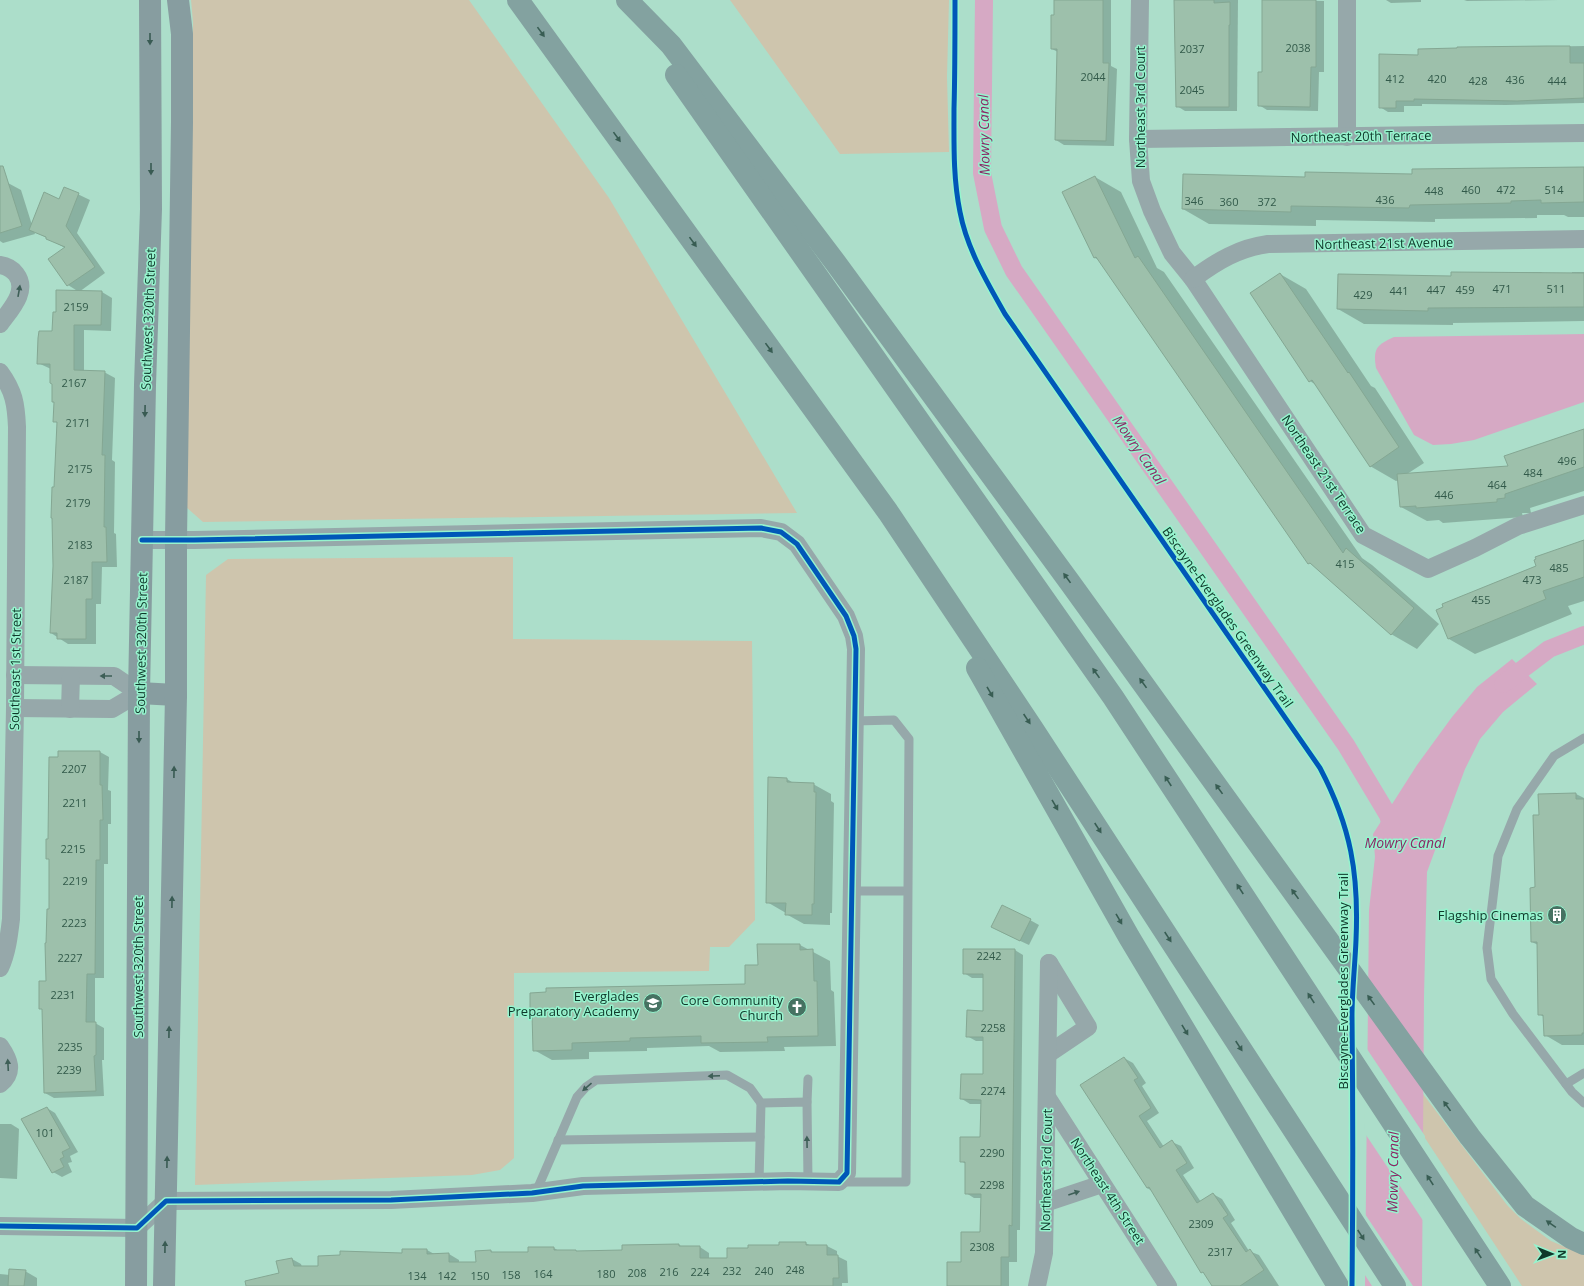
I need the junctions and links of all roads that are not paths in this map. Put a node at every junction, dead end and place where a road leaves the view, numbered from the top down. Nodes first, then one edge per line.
1 (150, 0) edge
2 (178, 0) edge
3 (518, 0) edge
4 (623, 0) edge
5 (627, 0) edge
6 (1140, 0) edge
7 (1347, 0) edge
8 (1584, 133) edge
9 (1347, 137) junction
10 (1138, 140) junction
11 (1152, 211) joint
12 (1584, 239) edge
13 (0, 265) edge
14 (1193, 279) junction
15 (0, 324) edge
16 (0, 372) edge
17 (1584, 505) edge
18 (888, 512) junction
19 (142, 540) junction
20 (176, 540) junction
21 (15, 675) junction
22 (71, 676) junction
23 (139, 693) junction
24 (176, 694) junction
25 (15, 708) junction
26 (70, 709) junction
27 (855, 721) junction
28 (1584, 738) edge
29 (852, 891) junction
30 (907, 891) junction
31 (0, 968) edge
32 (0, 1046) edge
33 (1048, 1054) dead end
34 (1584, 1073) edge
35 (808, 1079) dead end
36 (0, 1084) edge
37 (1566, 1084) junction
38 (1047, 1097) junction
39 (807, 1102) junction
40 (761, 1103) junction
41 (1584, 1103) edge
42 (760, 1137) junction
43 (558, 1140) junction
44 (808, 1181) junction
45 (759, 1182) junction
46 (839, 1182) junction
47 (1102, 1184) junction
48 (536, 1192) junction
49 (166, 1201) junction
50 (1045, 1203) junction
51 (0, 1226) edge
52 (137, 1228) junction
53 (1584, 1244) edge
54 (136, 1286) edge
55 (164, 1286) edge
56 (1037, 1286) edge
57 (1168, 1286) edge
58 (1338, 1286) edge
59 (1395, 1286) edge
60 (1500, 1286) edge

1 -> 19 street, Southwest 320th Street
2 - 20 street
3 -> 18 highway
60 -> 4 highway
53 -> 5 highway
6 - 10 street, Northeast 3rd Court
7 - 9 street
8 - 9 street, Northeast 20th Terrace
9 - 10 street, Northeast 20th Terrace
10 - 11 street, Northeast 3rd Court
11 - 14 street, Northeast 21st Terrace
12 - 14 street, Northeast 21st Avenue
15 -> 13 street
14 - 17 street, Northeast 21st Terrace
16 - 21 street, Southeast 1st Street
18 -> 58 highway
18 -> 59 highway
19 - 20 street
19 - 23 street, Southwest 320th Street
20 - 24 street
20 - 27 street
21 - 22 street
21 - 25 street, Southeast 1st Street
23 -> 22 street
22 - 26 street
23 - 24 street
23 - 26 street
23 -> 52 street, Southwest 320th Street
49 -> 24 street
25 - 26 street
25 - 31 street, Southeast 1st Street
27 - 29 street
27 - 30 lane
28 - 37 lane
29 - 30 lane
29 - 46 street
30 - 46 lane
36 -> 32 street
33 - 38 street, Northeast 3rd Court
34 - 37 lane
35 - 39 lane
37 - 41 lane
38 - 47 street, Northeast 4th Street
38 - 50 street, Northeast 3rd Court
39 - 40 lane
44 -> 39 lane
40 - 42 lane
40 -> 43 lane
42 - 43 lane
42 - 45 lane
43 - 48 lane
44 - 45 street
44 - 46 street
45 - 48 street
50 -> 47 street
47 - 57 street, Northeast 4th Street
48 - 49 street
49 - 52 street
55 -> 49 street
50 - 56 street, Northeast 3rd Court
51 - 52 street
52 - 54 street, Southwest 320th Street

